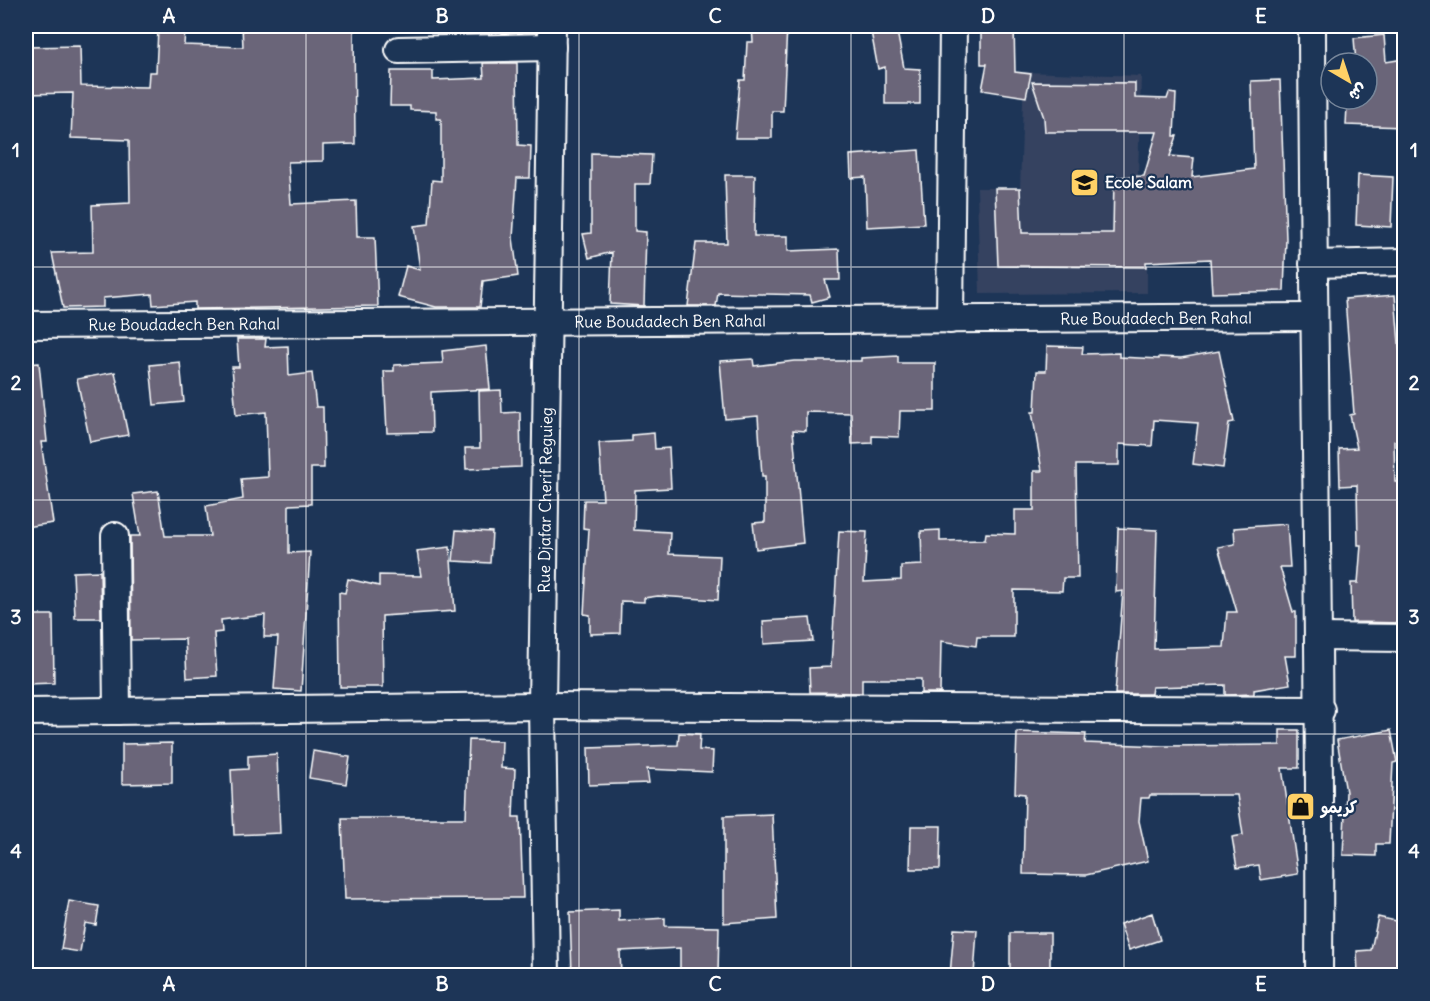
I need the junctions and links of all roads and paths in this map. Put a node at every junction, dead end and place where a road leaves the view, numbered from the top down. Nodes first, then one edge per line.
1 (953, 26) edge
2 (1312, 26) edge
3 (552, 36) edge
4 (399, 50) dead end
5 (1404, 262) edge
6 (1313, 264) junction
7 (1313, 317) junction
8 (950, 320) junction
9 (548, 322) junction
10 (26, 325) edge
11 (115, 537) dead end
12 (1319, 637) junction
13 (1404, 638) edge
14 (542, 706) junction
15 (1321, 710) junction
16 (117, 711) junction
17 (26, 712) edge
18 (546, 975) edge
19 (1319, 975) edge

1 - 8 street
2 - 6 street
3 - 4 street
3 - 9 street, Rue Djafar Cherif Reguieg
5 - 6 street
6 - 7 street
7 - 8 street, Rue Boudadech Ben Rahal
7 - 12 street
8 - 9 street, Rue Boudadech Ben Rahal
9 - 10 street, Rue Boudadech Ben Rahal
9 - 14 street, Rue Djafar Cherif Reguieg
11 - 16 street
12 - 13 street
12 - 15 street
14 - 15 street
14 - 16 street
14 - 18 street, Rue Djafar Cherif Reguieg
15 - 19 street
16 - 17 street

